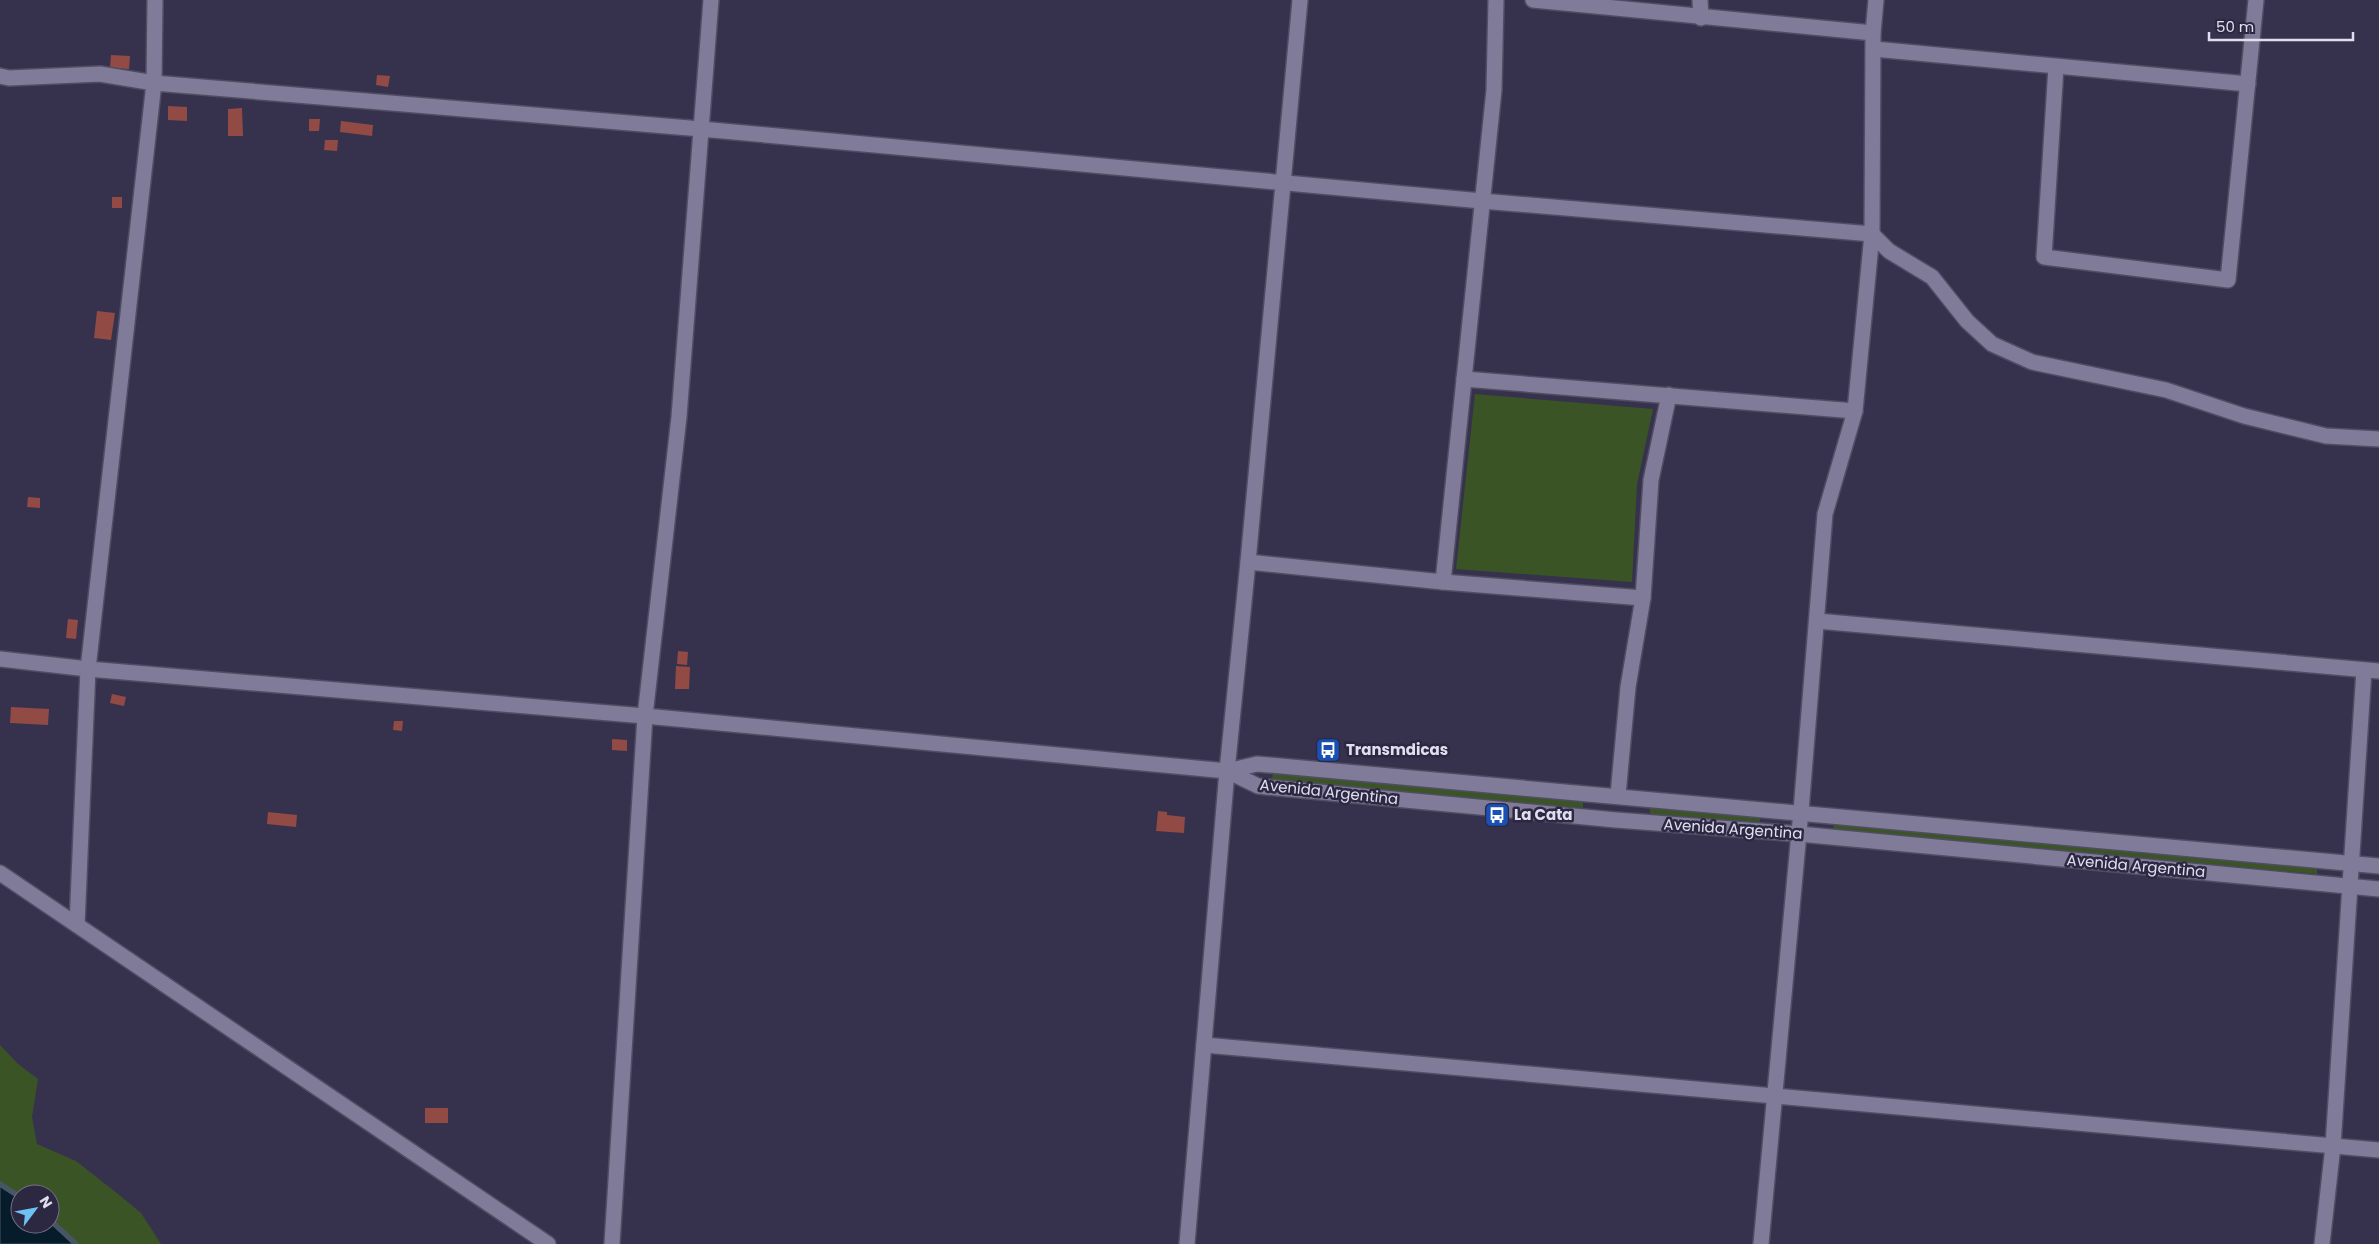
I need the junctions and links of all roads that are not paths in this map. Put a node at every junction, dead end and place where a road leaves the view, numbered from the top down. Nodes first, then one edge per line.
1 (155, 0) edge
2 (711, 0) edge
3 (1300, 0) edge
4 (1496, 0) edge
5 (1533, 0) edge
6 (1700, 0) edge
7 (1876, 0) edge
8 (2256, 0) edge
9 (1700, 18) junction
10 (1873, 32) junction
11 (1874, 49) junction
12 (2056, 67) junction
13 (3, 79) edge
14 (154, 83) junction
15 (2248, 84) junction
16 (701, 129) junction
17 (1283, 183) junction
18 (1482, 201) junction
19 (1872, 234) junction
20 (1464, 379) junction
21 (1669, 396) junction
22 (1855, 411) junction
23 (2379, 440) edge
24 (1248, 562) junction
25 (1443, 582) junction
26 (1643, 598) junction
27 (1817, 621) junction
28 (0, 659) edge
29 (88, 669) junction
30 (2372, 670) edge
31 (645, 716) junction
32 (1227, 771) junction
33 (1618, 795) junction
34 (1801, 811) junction
35 (1799, 834) junction
36 (2351, 863) junction
37 (2379, 866) edge
38 (0, 873) edge
39 (2349, 886) junction
40 (2379, 889) edge
41 (77, 925) junction
42 (1204, 1045) junction
43 (1776, 1097) junction
44 (2334, 1146) junction
45 (2379, 1150) edge
46 (548, 1244) edge
47 (612, 1244) edge
48 (1187, 1244) edge
49 (1762, 1244) edge
50 (2322, 1244) edge

1 - 14 street
2 - 16 street
3 - 17 street
4 - 18 street
5 - 9 street
6 - 9 street
7 - 10 street
8 - 15 street
9 - 10 street
10 - 11 street
11 - 12 street
11 - 19 street
12 - 15 street
12 - 15 street
13 - 14 street
14 - 16 street
14 - 29 street
16 - 17 street
16 - 31 street
17 - 18 street
17 - 24 street
18 - 19 street
18 - 20 street
19 - 22 street
19 - 23 street
20 - 21 street
20 - 25 street
21 - 22 street
21 - 26 street
22 - 27 street
24 - 25 street
24 - 32 street
25 - 26 street
26 - 33 street
27 - 30 street
27 - 34 street
28 - 29 street
29 - 31 street
29 - 41 street
30 - 36 street
31 - 32 street
31 - 47 street
32 - 33 street, Avenida Argentina
32 - 35 street, Avenida Argentina
32 - 42 street
33 - 34 street, Avenida Argentina
34 - 35 street
34 - 36 street, Avenida Argentina
35 - 39 street, Avenida Argentina
35 - 43 street
36 - 37 street, Avenida Argentina
36 - 39 street
38 - 41 street
39 - 40 street, Avenida Argentina
39 - 44 street
41 - 46 street
42 - 43 street
42 - 48 street
43 - 44 street
43 - 49 street
44 - 45 street
44 - 50 street

